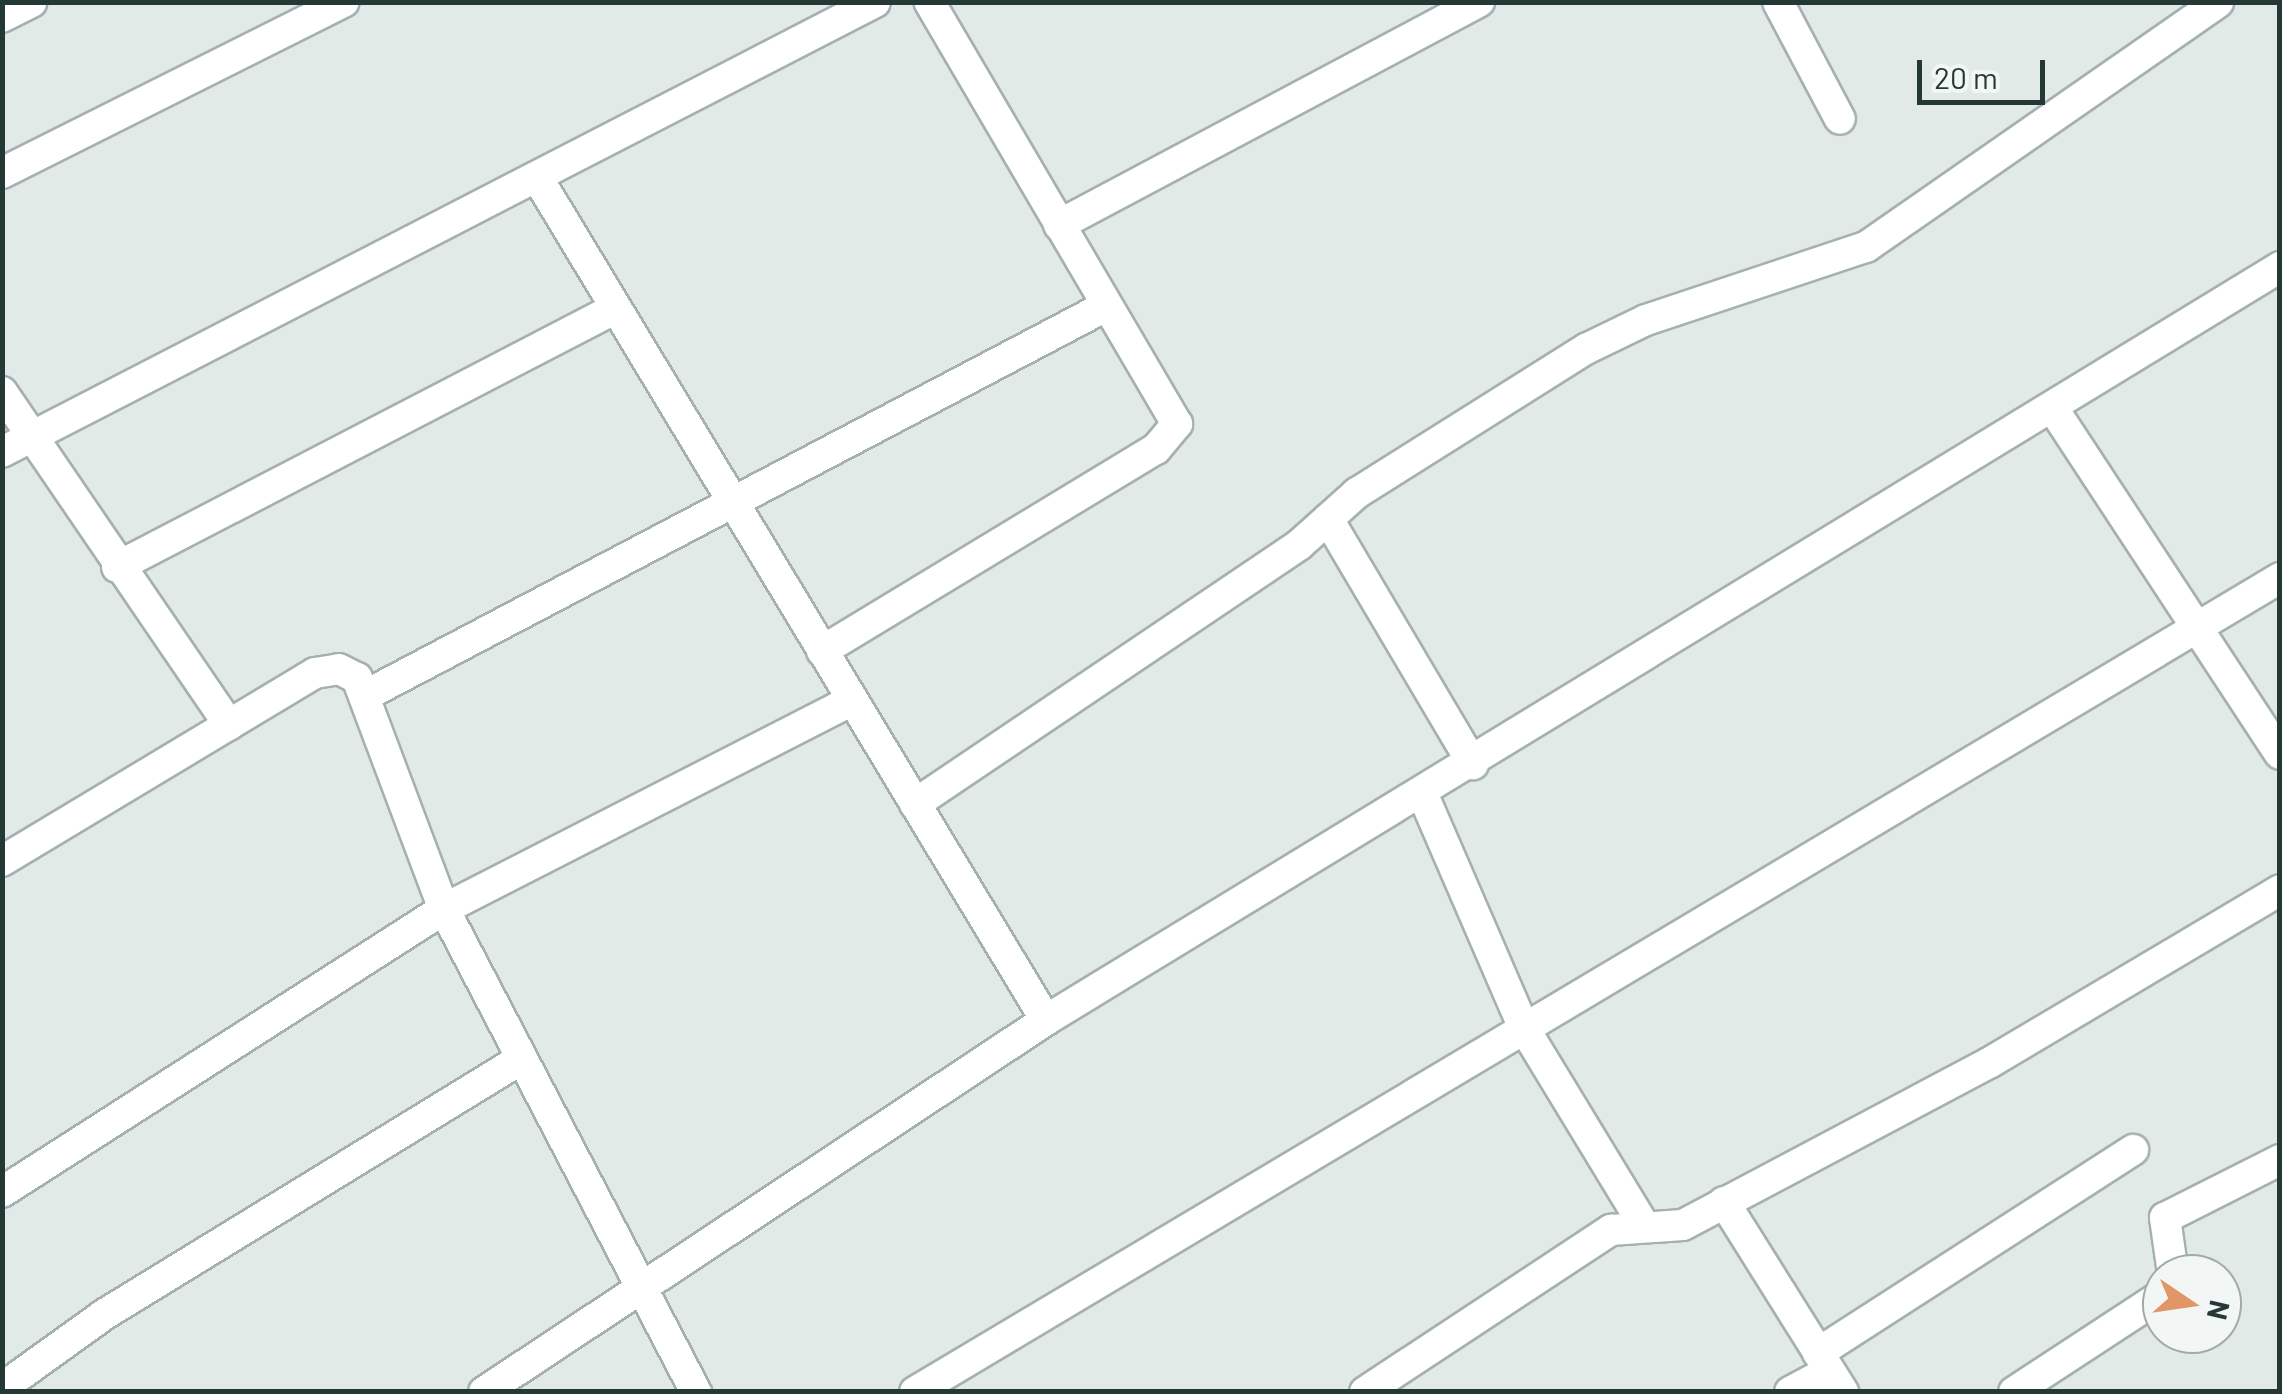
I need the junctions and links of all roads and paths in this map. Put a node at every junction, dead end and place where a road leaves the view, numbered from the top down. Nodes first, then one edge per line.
1 (32, 2) edge
2 (344, 2) edge
3 (875, 2) edge
4 (928, 2) edge
5 (1480, 2) edge
6 (1778, 2) edge
7 (2218, 2) edge
8 (2, 17) edge
9 (1840, 119) dead end
10 (2, 173) edge
11 (536, 177) junction
12 (1059, 225) junction
13 (2280, 267) edge
14 (1106, 306) junction
15 (616, 308) junction
16 (2, 392) edge
17 (2052, 407) junction
18 (14, 446) edge
19 (730, 497) junction
20 (1328, 519) junction
21 (117, 567) junction
22 (2280, 578) edge
23 (2192, 628) junction
24 (822, 651) junction
25 (368, 694) junction
26 (852, 700) junction
27 (229, 725) junction
28 (2280, 754) edge
29 (1473, 764) junction
30 (1423, 795) junction
31 (915, 804) junction
32 (2, 860) edge
33 (2280, 890) edge
34 (444, 909) junction
35 (1046, 1020) junction
36 (1524, 1028) junction
37 (522, 1058) junction
38 (2133, 1150) dead end
39 (2280, 1160) edge
40 (2, 1192) edge
41 (1724, 1202) junction
42 (1644, 1225) junction
43 (2171, 1254) edge
44 (644, 1291) junction
45 (2142, 1308) edge
46 (1830, 1372) edge
47 (2, 1388) edge
48 (484, 1392) edge
49 (696, 1392) edge
50 (914, 1392) edge
51 (1365, 1392) edge
52 (1790, 1392) edge
53 (2014, 1392) edge

1 - 8 street
2 - 10 street
3 - 11 street
4 - 12 street
5 - 12 street
6 - 9 street
7 - 20 street
11 - 15 street
11 - 18 street
12 - 14 street
13 - 17 street
14 - 19 street
14 - 24 street
15 - 19 street
15 - 21 street
16 - 18 street
17 - 23 street
17 - 29 street
18 - 21 street
19 - 24 street
19 - 25 street
20 - 29 street
20 - 31 street
21 - 27 street
22 - 23 street
23 - 28 street
23 - 36 street
24 - 26 street
25 - 27 street
25 - 34 street
26 - 31 street
26 - 34 street
27 - 32 street
29 - 30 street
30 - 35 street
30 - 36 street
31 - 35 street
33 - 41 street
34 - 37 street
34 - 40 street
35 - 44 street
36 - 42 street
36 - 50 street
37 - 44 street
37 - 47 street
38 - 46 street
39 - 43 street
41 - 42 street
41 - 46 street
42 - 51 street
44 - 48 street
44 - 49 street
45 - 53 street
46 - 52 street

